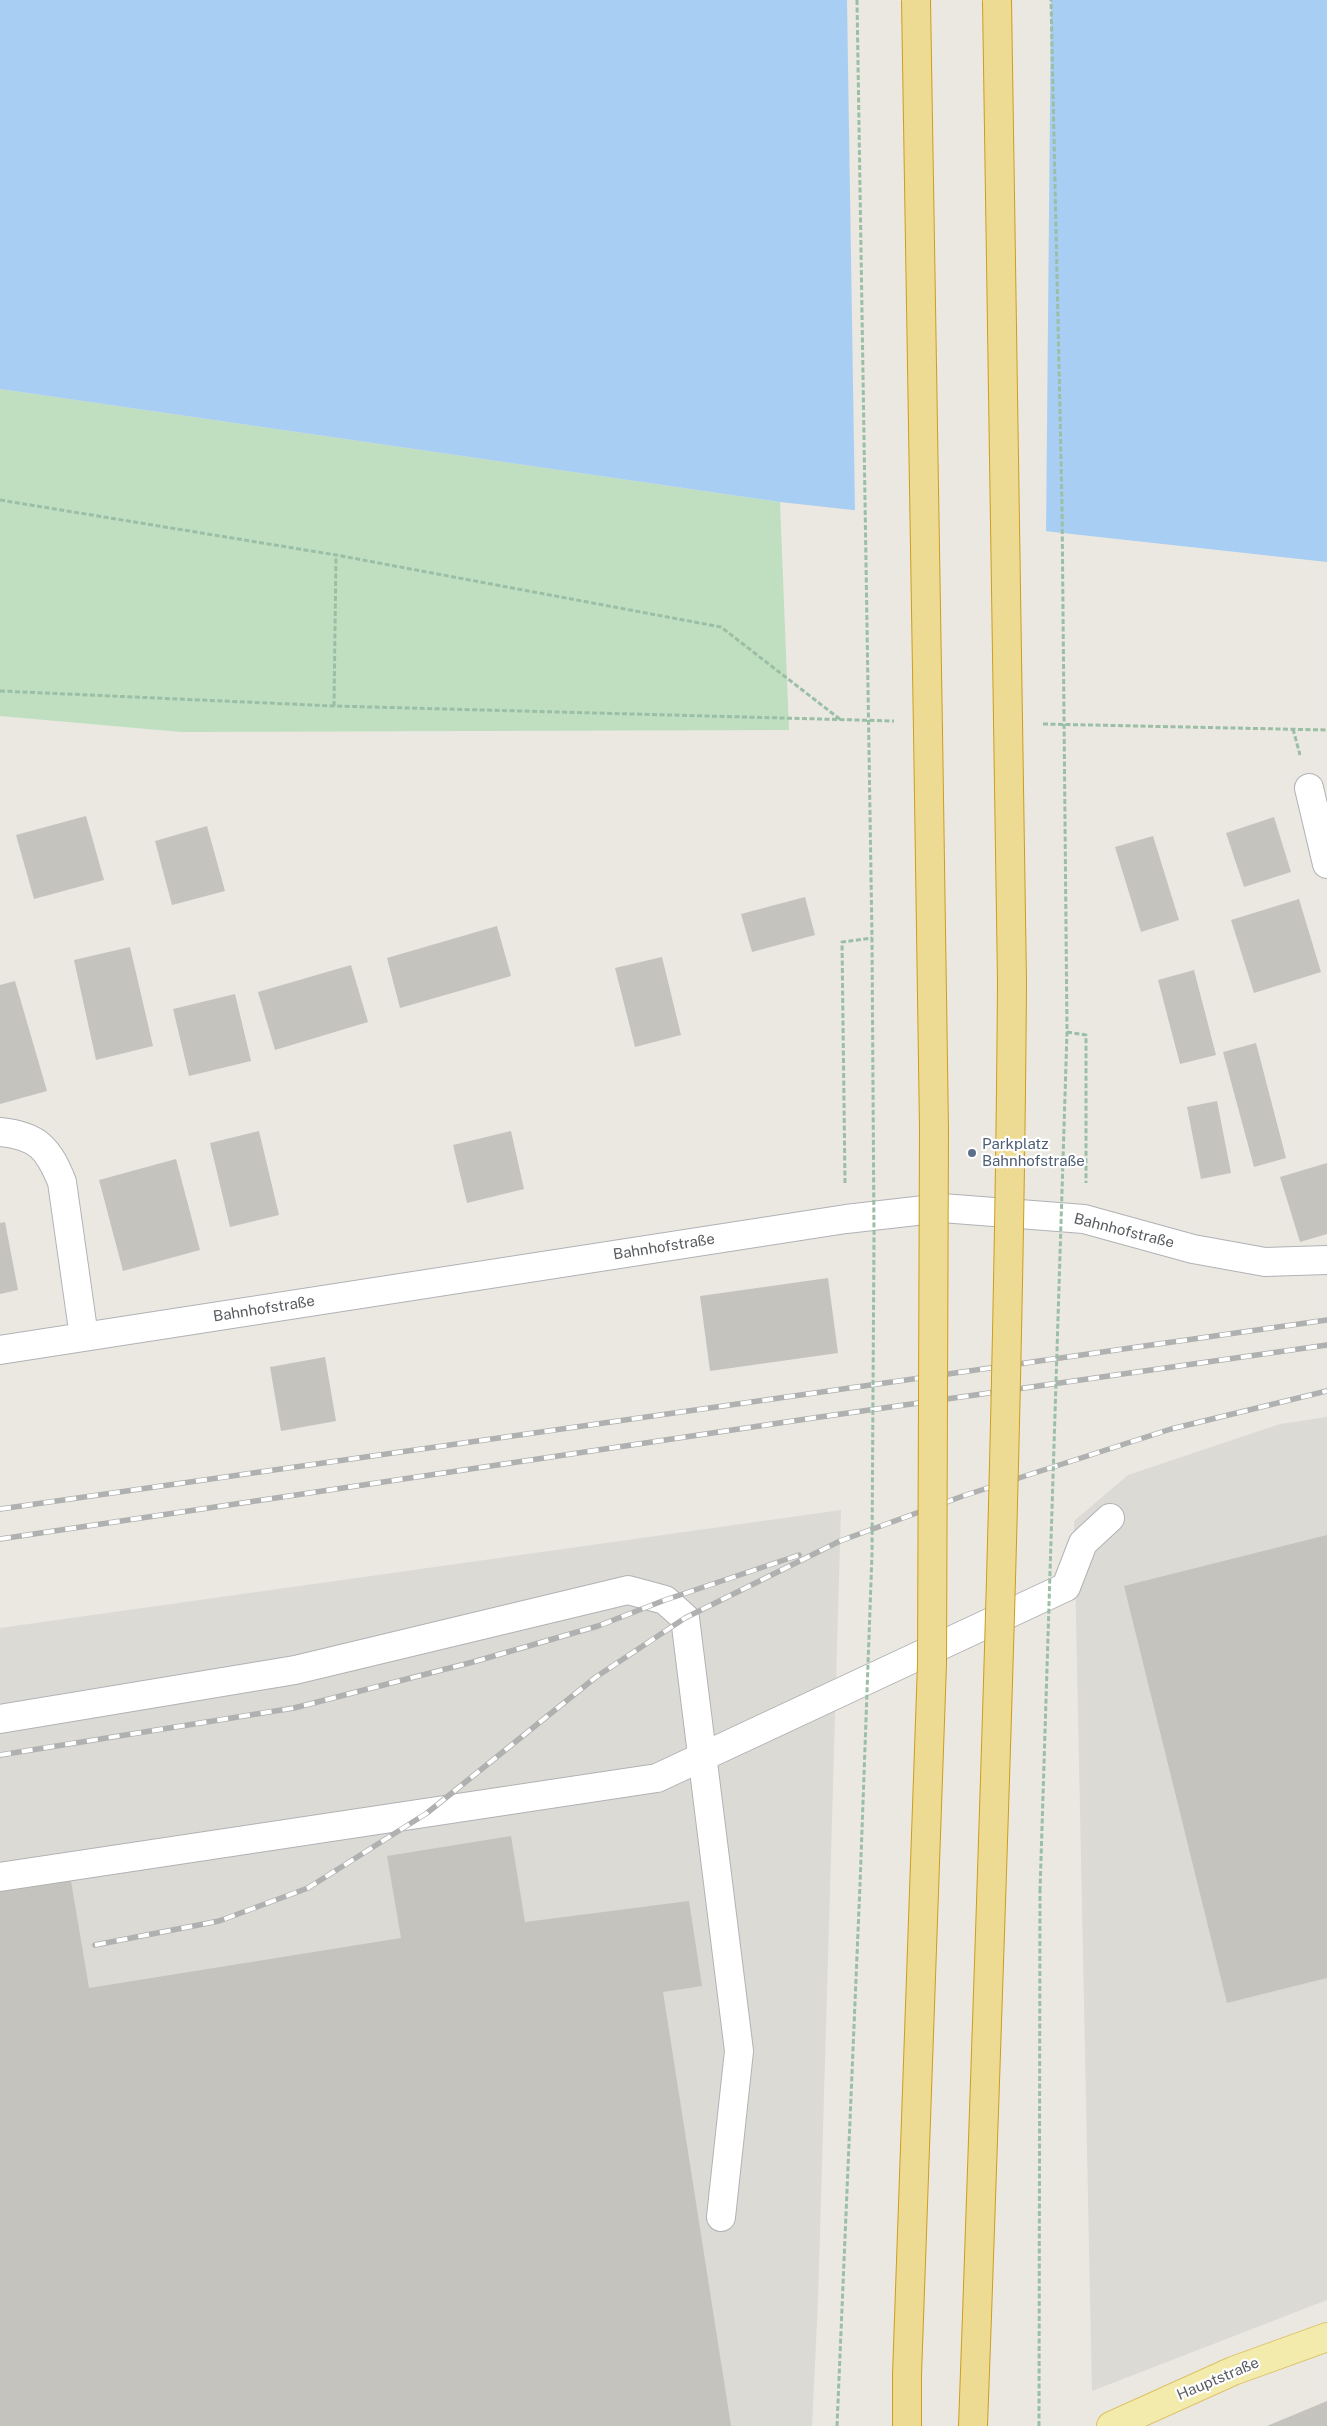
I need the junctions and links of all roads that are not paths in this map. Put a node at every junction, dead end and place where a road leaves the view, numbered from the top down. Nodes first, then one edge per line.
1 (916, 0) edge
2 (997, 0) edge
3 (1309, 788) dead end
4 (1327, 864) edge
5 (0, 1132) edge
6 (1327, 1260) edge
7 (84, 1337) junction
8 (0, 1350) edge
9 (1110, 1518) dead end
10 (0, 1719) edge
11 (703, 1756) junction
12 (0, 1877) edge
13 (721, 2217) dead end
14 (1327, 2338) edge
15 (907, 2426) edge
16 (974, 2426) edge
17 (1111, 2426) edge

1 - 15 highway, bridge
2 - 16 highway, bridge
3 - 4 street
5 - 7 street
6 - 7 street, Bahnhofstraße
7 - 8 street, Bahnhofstraße
9 - 11 street
10 - 11 street
11 - 12 street
11 - 13 street
14 - 17 main road, Hauptstraße

